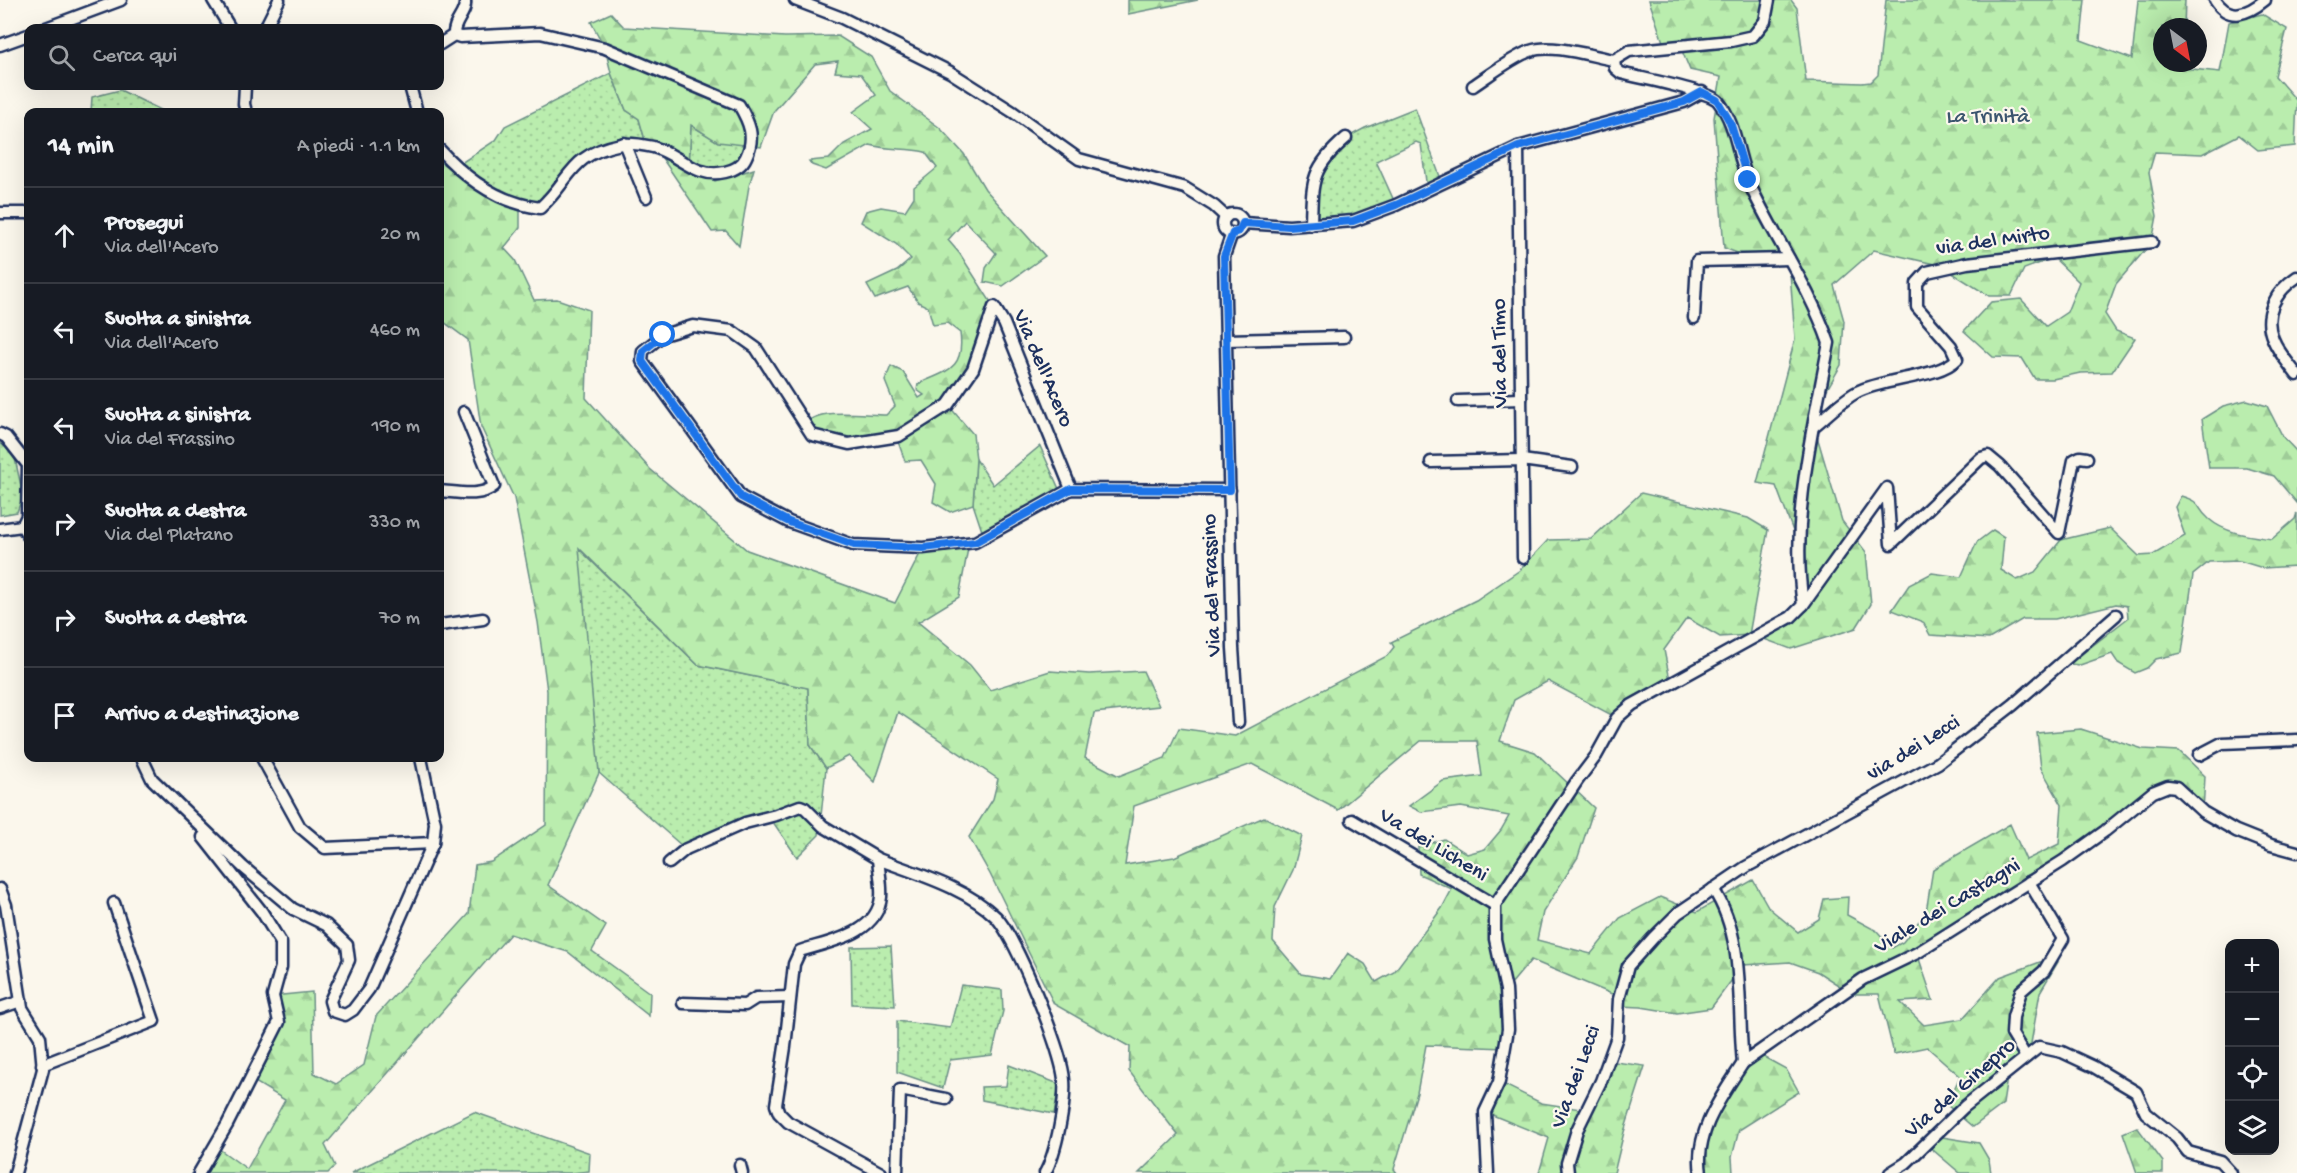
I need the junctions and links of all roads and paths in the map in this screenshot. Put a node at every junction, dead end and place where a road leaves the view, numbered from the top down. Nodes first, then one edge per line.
1 (121, 0) edge
2 (213, 0) edge
3 (279, 0) edge
4 (465, 0) edge
5 (795, 0) edge
6 (1769, 0) edge
7 (2215, 0) edge
8 (2265, 0) edge
9 (57, 24) edge
10 (228, 24) edge
11 (267, 24) edge
12 (454, 35) junction
13 (24, 36) edge
14 (444, 41) edge
15 (0, 45) edge
16 (1614, 60) junction
17 (1473, 86) dead end
18 (245, 90) edge
19 (411, 90) edge
20 (1702, 92) junction
21 (245, 108) edge
22 (416, 108) edge
23 (1346, 138) dead end
24 (624, 144) junction
25 (1518, 147) junction
26 (444, 155) edge
27 (646, 197) dead end
28 (0, 213) edge
29 (24, 213) edge
30 (1226, 217) junction
31 (1243, 223) junction
32 (1311, 225) junction
33 (1233, 233) junction
34 (2152, 242) dead end
35 (1789, 259) junction
36 (2297, 277) edge
37 (1694, 318) dead end
38 (1344, 337) dead end
39 (1226, 340) junction
40 (2297, 375) edge
41 (1521, 399) junction
42 (1458, 401) dead end
43 (464, 412) dead end
44 (1814, 426) junction
45 (0, 434) edge
46 (2088, 458) dead end
47 (24, 460) edge
48 (1522, 460) junction
49 (1431, 462) dead end
50 (1572, 467) dead end
51 (1071, 489) junction
52 (1230, 490) junction
53 (444, 491) edge
54 (24, 523) edge
55 (0, 529) edge
56 (1523, 558) dead end
57 (1803, 604) junction
58 (2116, 615) dead end
59 (483, 619) dead end
60 (444, 625) edge
61 (1238, 722) dead end
62 (2297, 740) edge
63 (2199, 755) dead end
64 (144, 762) edge
65 (264, 762) edge
66 (422, 762) edge
67 (183, 809) junction
68 (1352, 820) dead end
69 (433, 843) junction
70 (2297, 852) edge
71 (878, 860) junction
72 (669, 863) dead end
73 (2029, 882) junction
74 (1713, 889) junction
75 (0, 890) edge
76 (114, 903) dead end
77 (1495, 905) junction
78 (790, 997) junction
79 (21, 1001) junction
80 (683, 1003) dead end
81 (0, 1008) edge
82 (2026, 1057) junction
83 (1743, 1063) junction
84 (42, 1065) junction
85 (946, 1099) dead end
86 (15, 1173) edge
87 (199, 1173) edge
88 (881, 1173) edge
89 (897, 1173) edge
90 (1045, 1173) edge
91 (1488, 1173) edge
92 (1568, 1173) edge
93 (1701, 1173) edge
94 (1890, 1173) edge
95 (2231, 1173) edge

1 - 9 street
2 - 10 street
3 - 11 street
4 - 12 street
5 - 30 street
6 - 16 street
7 - 8 street
12 - 14 street
12 - 24 street
13 - 15 street
16 - 17 street
16 - 20 street
18 - 21 street
19 - 22 street
20 - 25 street
20 - 35 street
23 - 32 street
24 - 26 street
24 - 27 street
25 - 32 street
25 - 41 street, Via del Timo
28 - 29 street
30 - 31 street
30 - 33 street
31 - 32 street
31 - 33 street
33 - 39 street, Via del Frassino
34 - 44 street, via del Mirto
35 - 37 street
35 - 44 street
36 - 40 street
38 - 39 street
39 - 52 street, Via del Frassino
41 - 42 street
41 - 48 street, Via del Timo
43 - 53 street
44 - 57 street
45 - 47 street
46 - 57 street
48 - 49 street
48 - 50 street
48 - 56 street, Via del Timo
51 - 51 street, Via dell'Acero
51 - 52 street, Via dell'Acero
52 - 61 street, Via del Frassino
54 - 55 street
57 - 77 street
58 - 74 street, via dei Lecci
59 - 60 street
62 - 63 street
64 - 67 street
65 - 69 street
66 - 69 street
67 - 69 street
67 - 87 street
68 - 77 street, Va dei Licheni
70 - 73 street, Viale dei Castagni
71 - 72 street
71 - 78 street
71 - 90 street
73 - 82 street
73 - 83 street, Viale dei Castagni
74 - 83 street
74 - 92 street, Via dei Lecci
75 - 79 street
76 - 84 street
77 - 91 street
78 - 80 street
78 - 88 street
79 - 81 street
79 - 84 street
82 - 94 street, Via del Ginepro
82 - 95 street, Via del Ginepro
83 - 93 street
84 - 86 street
85 - 89 street

